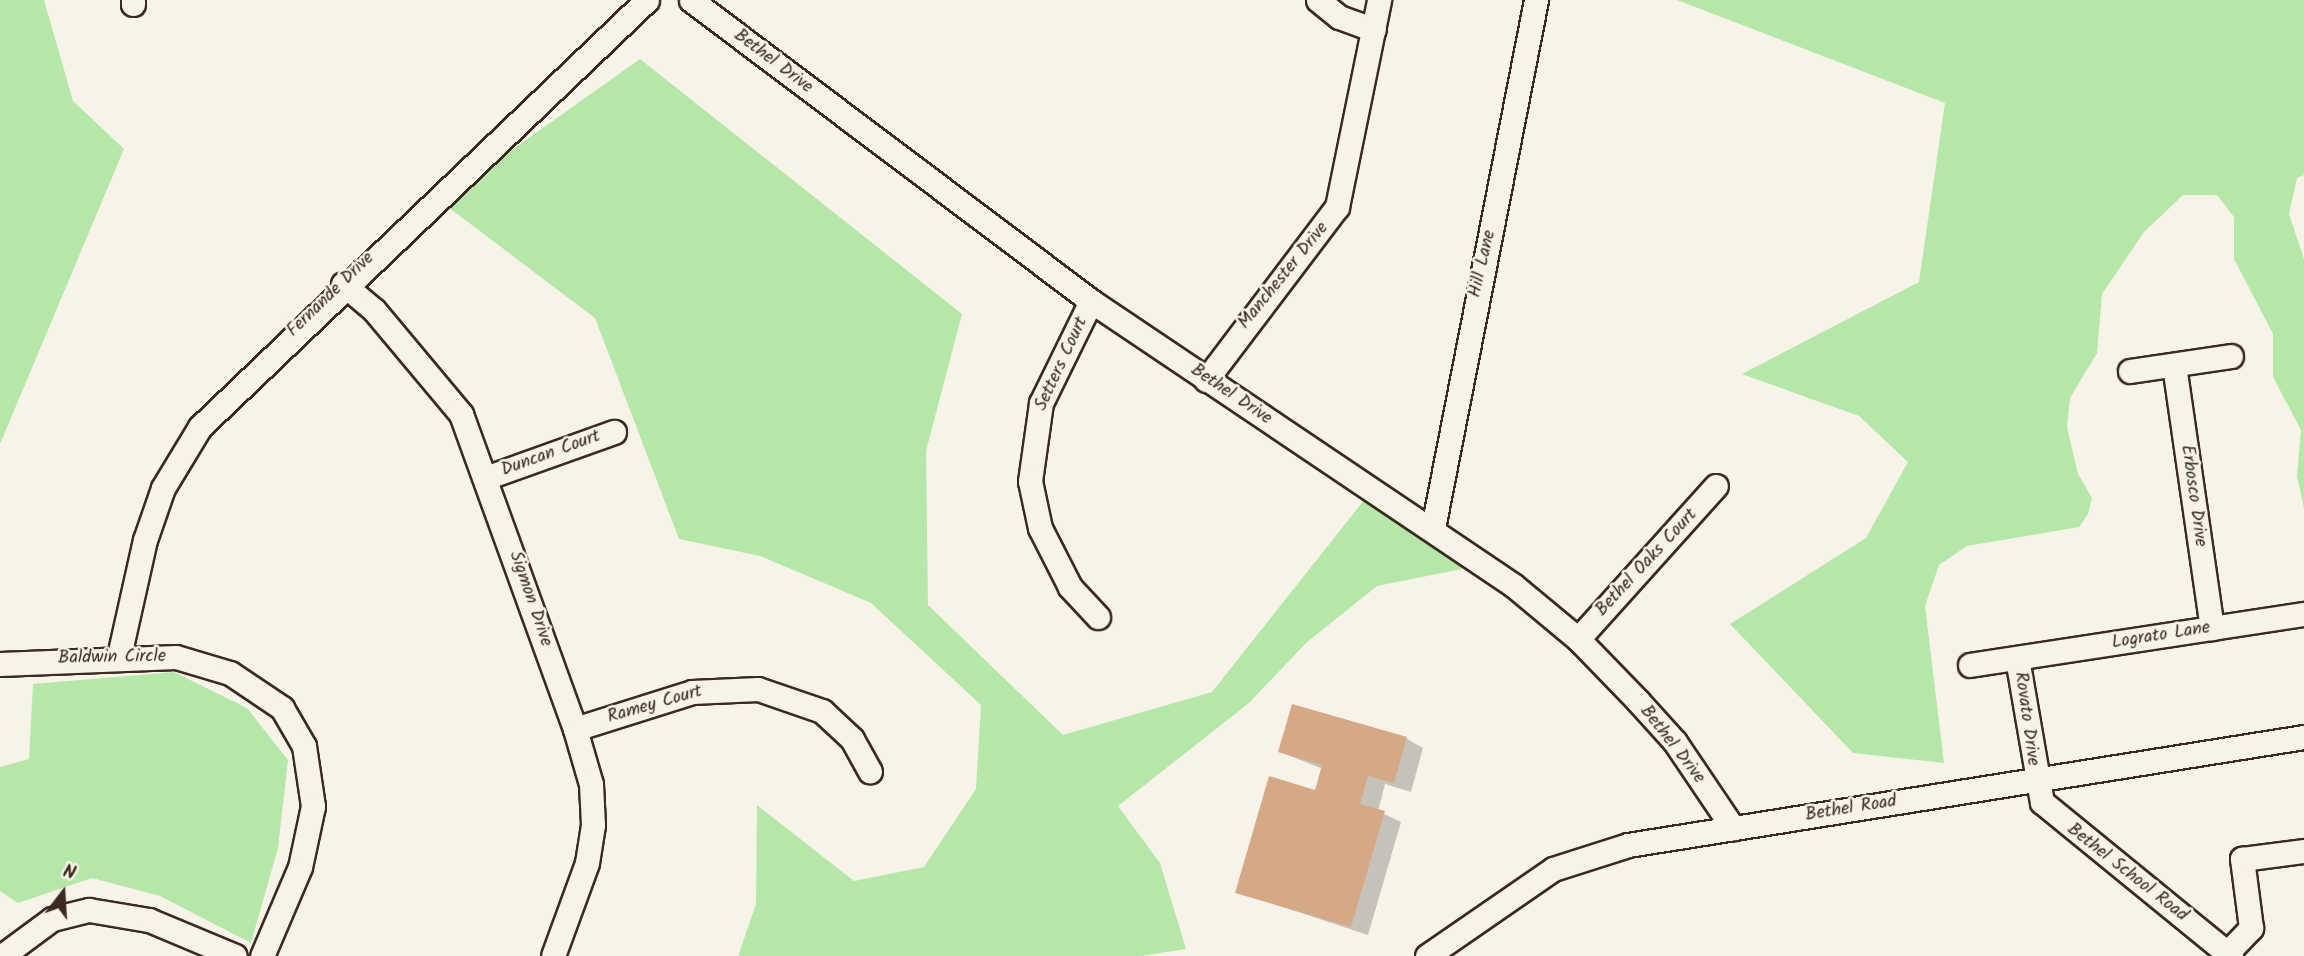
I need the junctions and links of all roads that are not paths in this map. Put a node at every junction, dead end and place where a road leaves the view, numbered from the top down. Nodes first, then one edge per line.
1 (647, 0) edge
2 (691, 0) edge
3 (1318, 0) edge
4 (1379, 0) edge
5 (1536, 0) edge
6 (1374, 30) junction
7 (343, 284) junction
8 (1091, 301) junction
9 (2231, 356) dead end
10 (2174, 365) junction
11 (2130, 371) dead end
12 (1206, 380) junction
13 (614, 432) dead end
14 (488, 477) junction
15 (1716, 486) dead end
16 (1433, 528) junction
17 (2304, 614) edge
18 (1098, 617) dead end
19 (2212, 628) junction
20 (1578, 639) junction
21 (119, 656) junction
22 (2017, 658) junction
23 (0, 664) edge
24 (1970, 665) dead end
25 (575, 729) junction
26 (2304, 737) edge
27 (870, 771) dead end
28 (2035, 780) junction
29 (1733, 828) junction
30 (2304, 850) edge
31 (2229, 954) edge
32 (2, 956) edge
33 (235, 956) edge
34 (262, 956) edge
35 (553, 956) edge
36 (1427, 956) edge

1 - 7 street, Fernande Drive
2 - 8 street, Bethel Drive
3 - 6 street
4 - 6 street, Manchester Drive
5 - 16 street, Hill Lane
6 - 12 street, Manchester Drive
7 - 14 street, Sigmon Drive
7 - 21 street, Fernande Drive
8 - 12 street, Bethel Drive
8 - 18 street, Setters Court
9 - 10 street
10 - 11 street
10 - 19 street, Erbosco Drive
12 - 16 street, Bethel Drive
13 - 14 street, Duncan Court
14 - 25 street, Sigmon Drive
15 - 20 street, Bethel Oaks Court
16 - 20 street, Bethel Drive
17 - 19 street, Lograto Lane
19 - 22 street, Lograto Lane
20 - 29 street, Bethel Drive
21 - 23 street, Baldwin Circle
21 - 34 street, Baldwin Circle
22 - 24 street, Lograto Lane
22 - 28 street, Rovato Drive
25 - 27 street, Ramey Court
25 - 35 street, Sigmon Drive
26 - 28 street, Bethel Road
28 - 29 street, Bethel Road
28 - 31 street, Bethel School Road
29 - 36 street, Bethel Road
30 - 31 street
32 - 33 street

